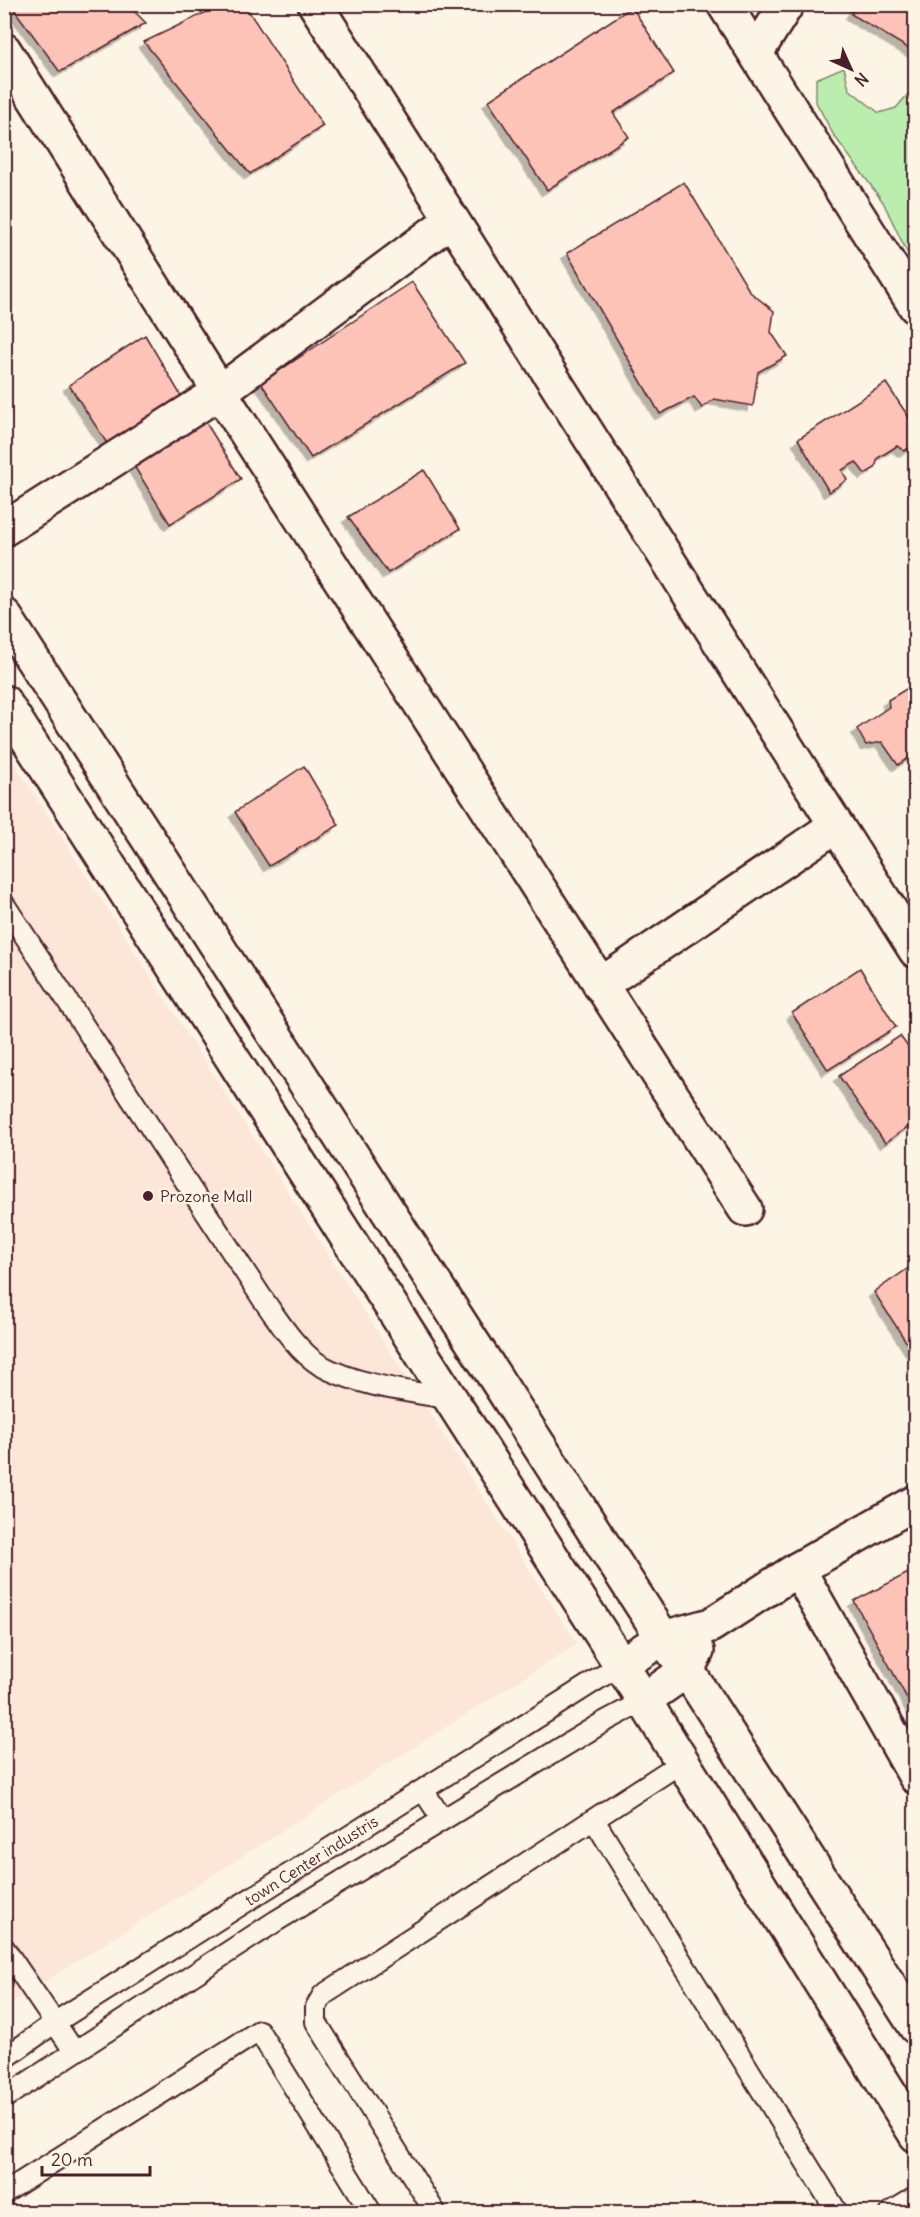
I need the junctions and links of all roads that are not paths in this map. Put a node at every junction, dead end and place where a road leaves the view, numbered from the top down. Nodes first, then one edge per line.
1 (315, 4) edge
2 (724, 4) edge
3 (787, 4) edge
4 (4, 50) edge
5 (756, 53) junction
6 (451, 220) junction
7 (915, 306) edge
8 (220, 392) junction
9 (4, 529) edge
10 (4, 615) edge
11 (4, 702) edge
12 (836, 826) junction
13 (4, 904) edge
14 (915, 951) edge
15 (600, 985) junction
16 (745, 1209) dead end
17 (451, 1399) junction
18 (915, 1502) edge
19 (798, 1569) junction
20 (711, 1625) junction
21 (663, 1638) junction
22 (620, 1665) junction
23 (687, 1670) junction
24 (643, 1701) junction
25 (682, 1762) junction
26 (915, 1777) edge
27 (423, 1790) junction
28 (442, 1819) junction
29 (594, 1820) junction
30 (4, 1948) edge
31 (54, 2023) junction
32 (915, 2027) edge
33 (74, 2051) junction
34 (4, 2059) edge
35 (4, 2098) edge
36 (915, 2134) edge
37 (4, 2193) edge
38 (915, 2197) edge
39 (371, 2212) edge
40 (435, 2212) edge
41 (837, 2212) edge
42 (891, 2212) edge

1 - 6 street
2 - 5 street
3 - 5 street
4 - 8 street
5 - 7 street
6 - 8 street
6 - 12 street
8 - 9 street
8 - 15 street
10 - 21 street
11 - 17 street
12 - 14 street
12 - 15 street
13 - 17 lane
15 - 16 street
17 - 22 street
18 - 19 street
19 - 20 street
19 - 26 street
20 - 21 street
20 - 23 street
21 - 22 street
21 - 23 street
22 - 24 street
22 - 27 lane, town Center industris
23 - 24 street
23 - 32 street
24 - 25 street
24 - 28 lane
25 - 29 lane
25 - 36 street
27 - 28 lane
27 - 31 lane, town Center industris
28 - 33 lane
29 - 40 lane
29 - 41 lane
30 - 31 lane
31 - 33 lane
31 - 34 lane, town Center industris
33 - 35 lane
37 - 39 lane
38 - 42 lane

